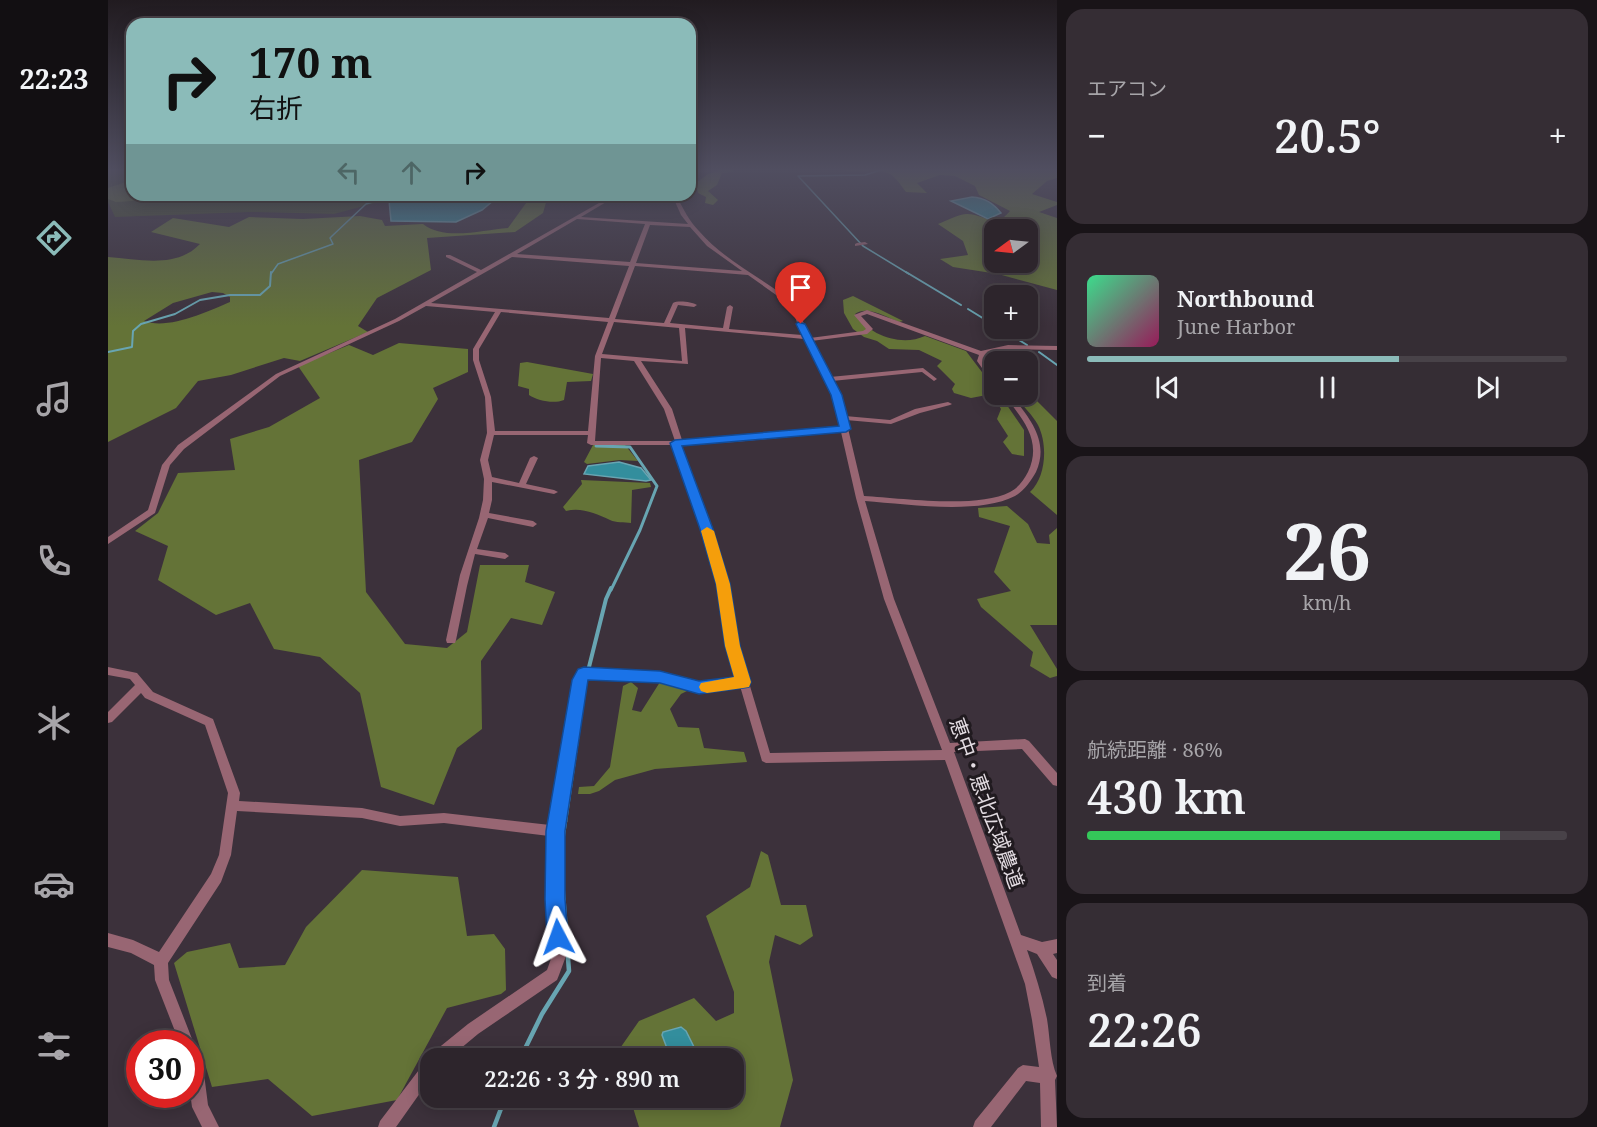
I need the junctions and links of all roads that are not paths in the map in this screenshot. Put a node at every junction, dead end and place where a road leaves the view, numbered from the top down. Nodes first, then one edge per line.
1 (571, 221) edge
2 (613, 221) edge
3 (687, 221) edge
4 (648, 223) junction
5 (690, 226) junction
6 (511, 255) junction
7 (448, 256) dead end
8 (634, 264) junction
9 (481, 272) junction
10 (749, 273) junction
11 (424, 304) junction
12 (694, 305) dead end
13 (730, 307) dead end
14 (499, 311) junction
15 (612, 320) junction
16 (666, 325) junction
17 (682, 327) junction
18 (726, 330) junction
19 (807, 338) junction
20 (1057, 348) edge
21 (982, 354) junction
22 (598, 356) junction
23 (636, 359) junction
24 (984, 367) edge
25 (829, 379) junction
26 (934, 379) dead end
27 (948, 404) dead end
28 (1014, 405) edge
29 (842, 418) junction
30 (846, 429) junction
31 (491, 433) junction
32 (591, 433) junction
33 (677, 443) junction
34 (534, 458) dead end
35 (488, 479) junction
36 (522, 485) junction
37 (554, 492) dead end
38 (860, 498) junction
39 (486, 515) junction
40 (533, 524) dead end
41 (108, 541) edge
42 (472, 551) junction
43 (505, 556) dead end
44 (451, 640) dead end
45 (108, 671) edge
46 (743, 682) junction
47 (140, 687) junction
48 (108, 719) edge
49 (948, 751) junction
50 (1057, 781) edge
51 (234, 806) junction
52 (555, 831) junction
53 (108, 940) edge
54 (1017, 940) junction
55 (1057, 946) edge
56 (1042, 949) junction
57 (161, 961) junction
58 (1057, 972) edge
59 (182, 1030) edge
60 (450, 1048) edge
61 (1048, 1076) junction
62 (420, 1081) edge
63 (201, 1108) edge
64 (211, 1127) edge
65 (386, 1127) edge
66 (981, 1127) edge
67 (1050, 1127) edge

1 - 6 street
2 - 4 street
3 - 5 street, 恵中・恵北広域農道
4 - 5 street
4 - 8 street
5 - 10 street, 恵中・恵北広域農道
6 - 8 street
6 - 9 street
7 - 9 street
8 - 10 street
8 - 15 street
9 - 11 street
10 - 19 street, 恵中・恵北広域農道
11 - 14 street
11 - 41 street
12 - 16 street
13 - 18 street
14 - 15 street
14 - 31 street
15 - 16 street
15 - 22 street
16 - 17 street
17 - 18 street
17 - 23 street
18 - 19 street
19 - 21 street
19 - 25 street, 恵中・恵北広域農道
20 - 21 street
21 - 24 street
22 - 23 street
22 - 32 street
23 - 33 street
25 - 26 street
25 - 29 street, 恵中・恵北広域農道
27 - 29 street
28 - 38 street
29 - 30 street, 恵中・恵北広域農道
30 - 33 street
30 - 38 street, 恵中・恵北広域農道
31 - 32 street
31 - 35 street
32 - 33 street
33 - 46 street
34 - 36 street
35 - 36 street
35 - 39 street
36 - 37 street
38 - 49 street, 恵中・恵北広域農道
39 - 40 street
39 - 42 street
42 - 43 street
42 - 44 street
45 - 47 street
46 - 49 street
46 - 52 street
47 - 48 street
47 - 51 street
49 - 50 street
49 - 54 street, 恵中・恵北広域農道
51 - 52 street
51 - 57 street
52 - 60 street
53 - 57 street
54 - 56 street
54 - 61 street, 恵中・恵北広域農道
55 - 56 street
56 - 58 street
57 - 59 street
61 - 66 street
61 - 67 street, 恵中・恵北広域農道
62 - 65 street
63 - 64 street

